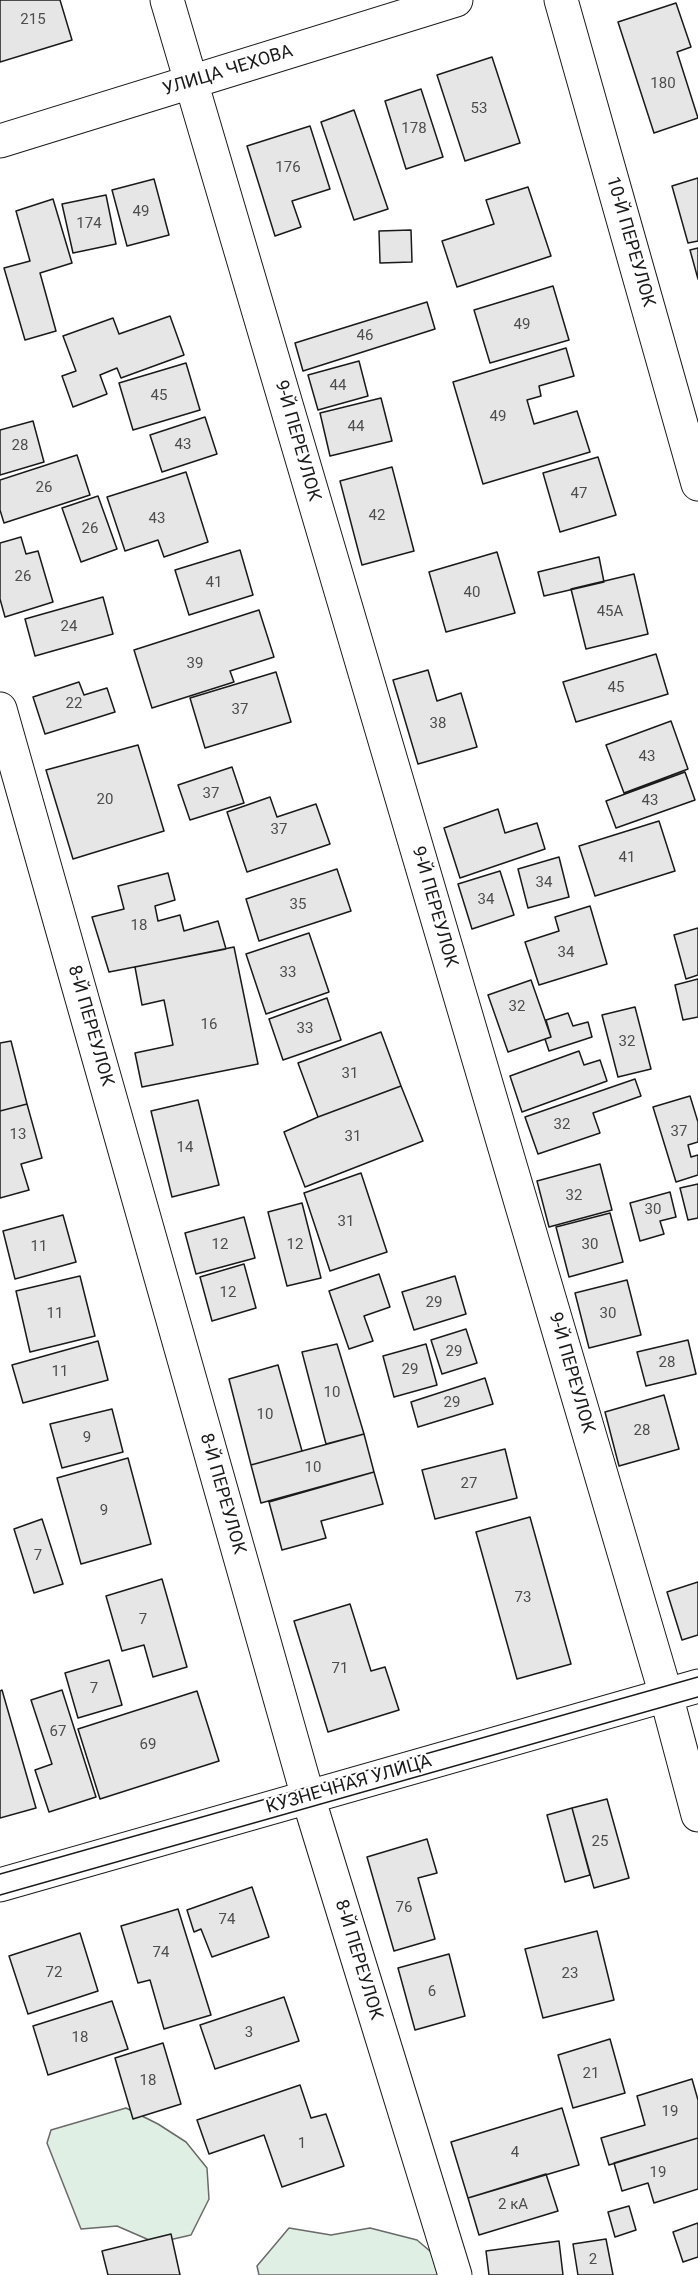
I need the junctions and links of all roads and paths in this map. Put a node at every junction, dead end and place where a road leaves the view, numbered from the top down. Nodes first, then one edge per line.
1 (167, 0) edge
2 (456, 0) edge
3 (561, 0) edge
4 (191, 82) junction
5 (0, 141) edge
6 (698, 484) edge
7 (0, 709) edge
8 (698, 1686) edge
9 (666, 1695) junction
10 (308, 1797) junction
11 (698, 1815) edge
12 (0, 1885) edge
13 (455, 2275) edge

1 - 4 street, 9-Й ПЕРЕУЛОК
2 - 4 street, УЛИЦА ЧЕХОВА
3 - 6 street, 10-Й ПЕРЕУЛОК
4 - 5 street, УЛИЦА ЧЕХОВА
4 - 9 street, 9-Й ПЕРЕУЛОК
7 - 10 street, 8-Й ПЕРЕУЛОК
8 - 9 street, КУЗНЕЧНАЯ УЛИЦА
9 - 10 street, КУЗНЕЧНАЯ УЛИЦА
9 - 11 street, 9-Й ПЕРЕУЛОК
10 - 12 street, КУЗНЕЧНАЯ УЛИЦА
10 - 13 street, 8-Й ПЕРЕУЛОК

